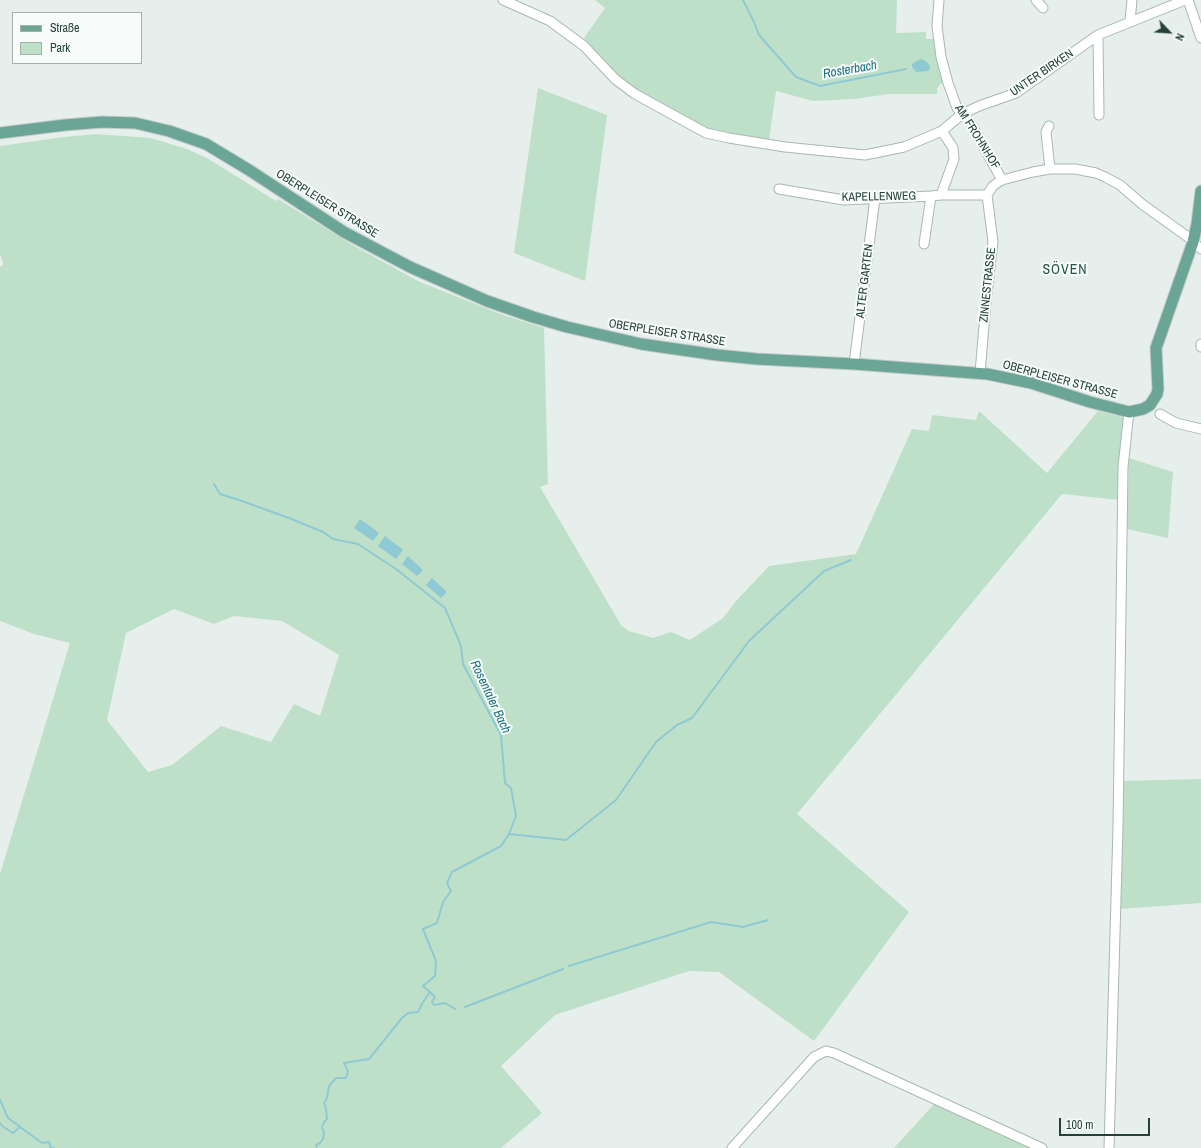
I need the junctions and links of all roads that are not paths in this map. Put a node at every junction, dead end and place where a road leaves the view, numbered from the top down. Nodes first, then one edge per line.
1 (503, 0) edge
2 (940, 0) edge
3 (1036, 0) edge
4 (1132, 0) edge
5 (1186, 0) edge
6 (1043, 8) dead end
7 (1130, 21) junction
8 (1098, 35) junction
9 (1201, 38) edge
10 (962, 114) junction
11 (1099, 115) dead end
12 (1049, 126) dead end
13 (942, 131) junction
14 (0, 133) edge
15 (1050, 169) junction
16 (1002, 180) junction
17 (779, 189) dead end
18 (1201, 191) edge
19 (941, 195) junction
20 (986, 195) junction
21 (931, 196) junction
22 (875, 198) junction
23 (924, 244) dead end
24 (1197, 245) edge
25 (854, 364) junction
26 (980, 373) junction
27 (1129, 412) junction
28 (1160, 414) dead end
29 (1201, 429) edge
30 (732, 1148) edge
31 (1042, 1148) edge
32 (1109, 1148) edge

1 - 13 street, UNTER BIRKEN
2 - 10 street, AM FROHNHOF
3 - 6 street
4 - 7 street
5 - 7 street, UNTER BIRKEN
5 - 9 street
7 - 8 street, UNTER BIRKEN
8 - 10 street, UNTER BIRKEN
8 - 11 street
10 - 13 street, UNTER BIRKEN
10 - 16 street, AM FROHNHOF
12 - 15 street
13 - 19 street
14 - 25 main road, OBERPLEISER STRASSE
15 - 16 street
15 - 24 street
16 - 20 street
17 - 22 street, KAPELLENWEG
18 - 24 main road, OBERPLEISER STRASSE
19 - 20 street, KAPELLENWEG
19 - 21 street, KAPELLENWEG
20 - 26 street, ZINNESTRASSE
21 - 22 street, KAPELLENWEG
21 - 23 street, KAPELLENWEG
22 - 25 street, ALTER GARTEN
24 - 27 main road, OBERPLEISER STRASSE
25 - 26 main road, OBERPLEISER STRASSE
26 - 27 main road, OBERPLEISER STRASSE
27 - 32 street
28 - 29 street
30 - 31 street

